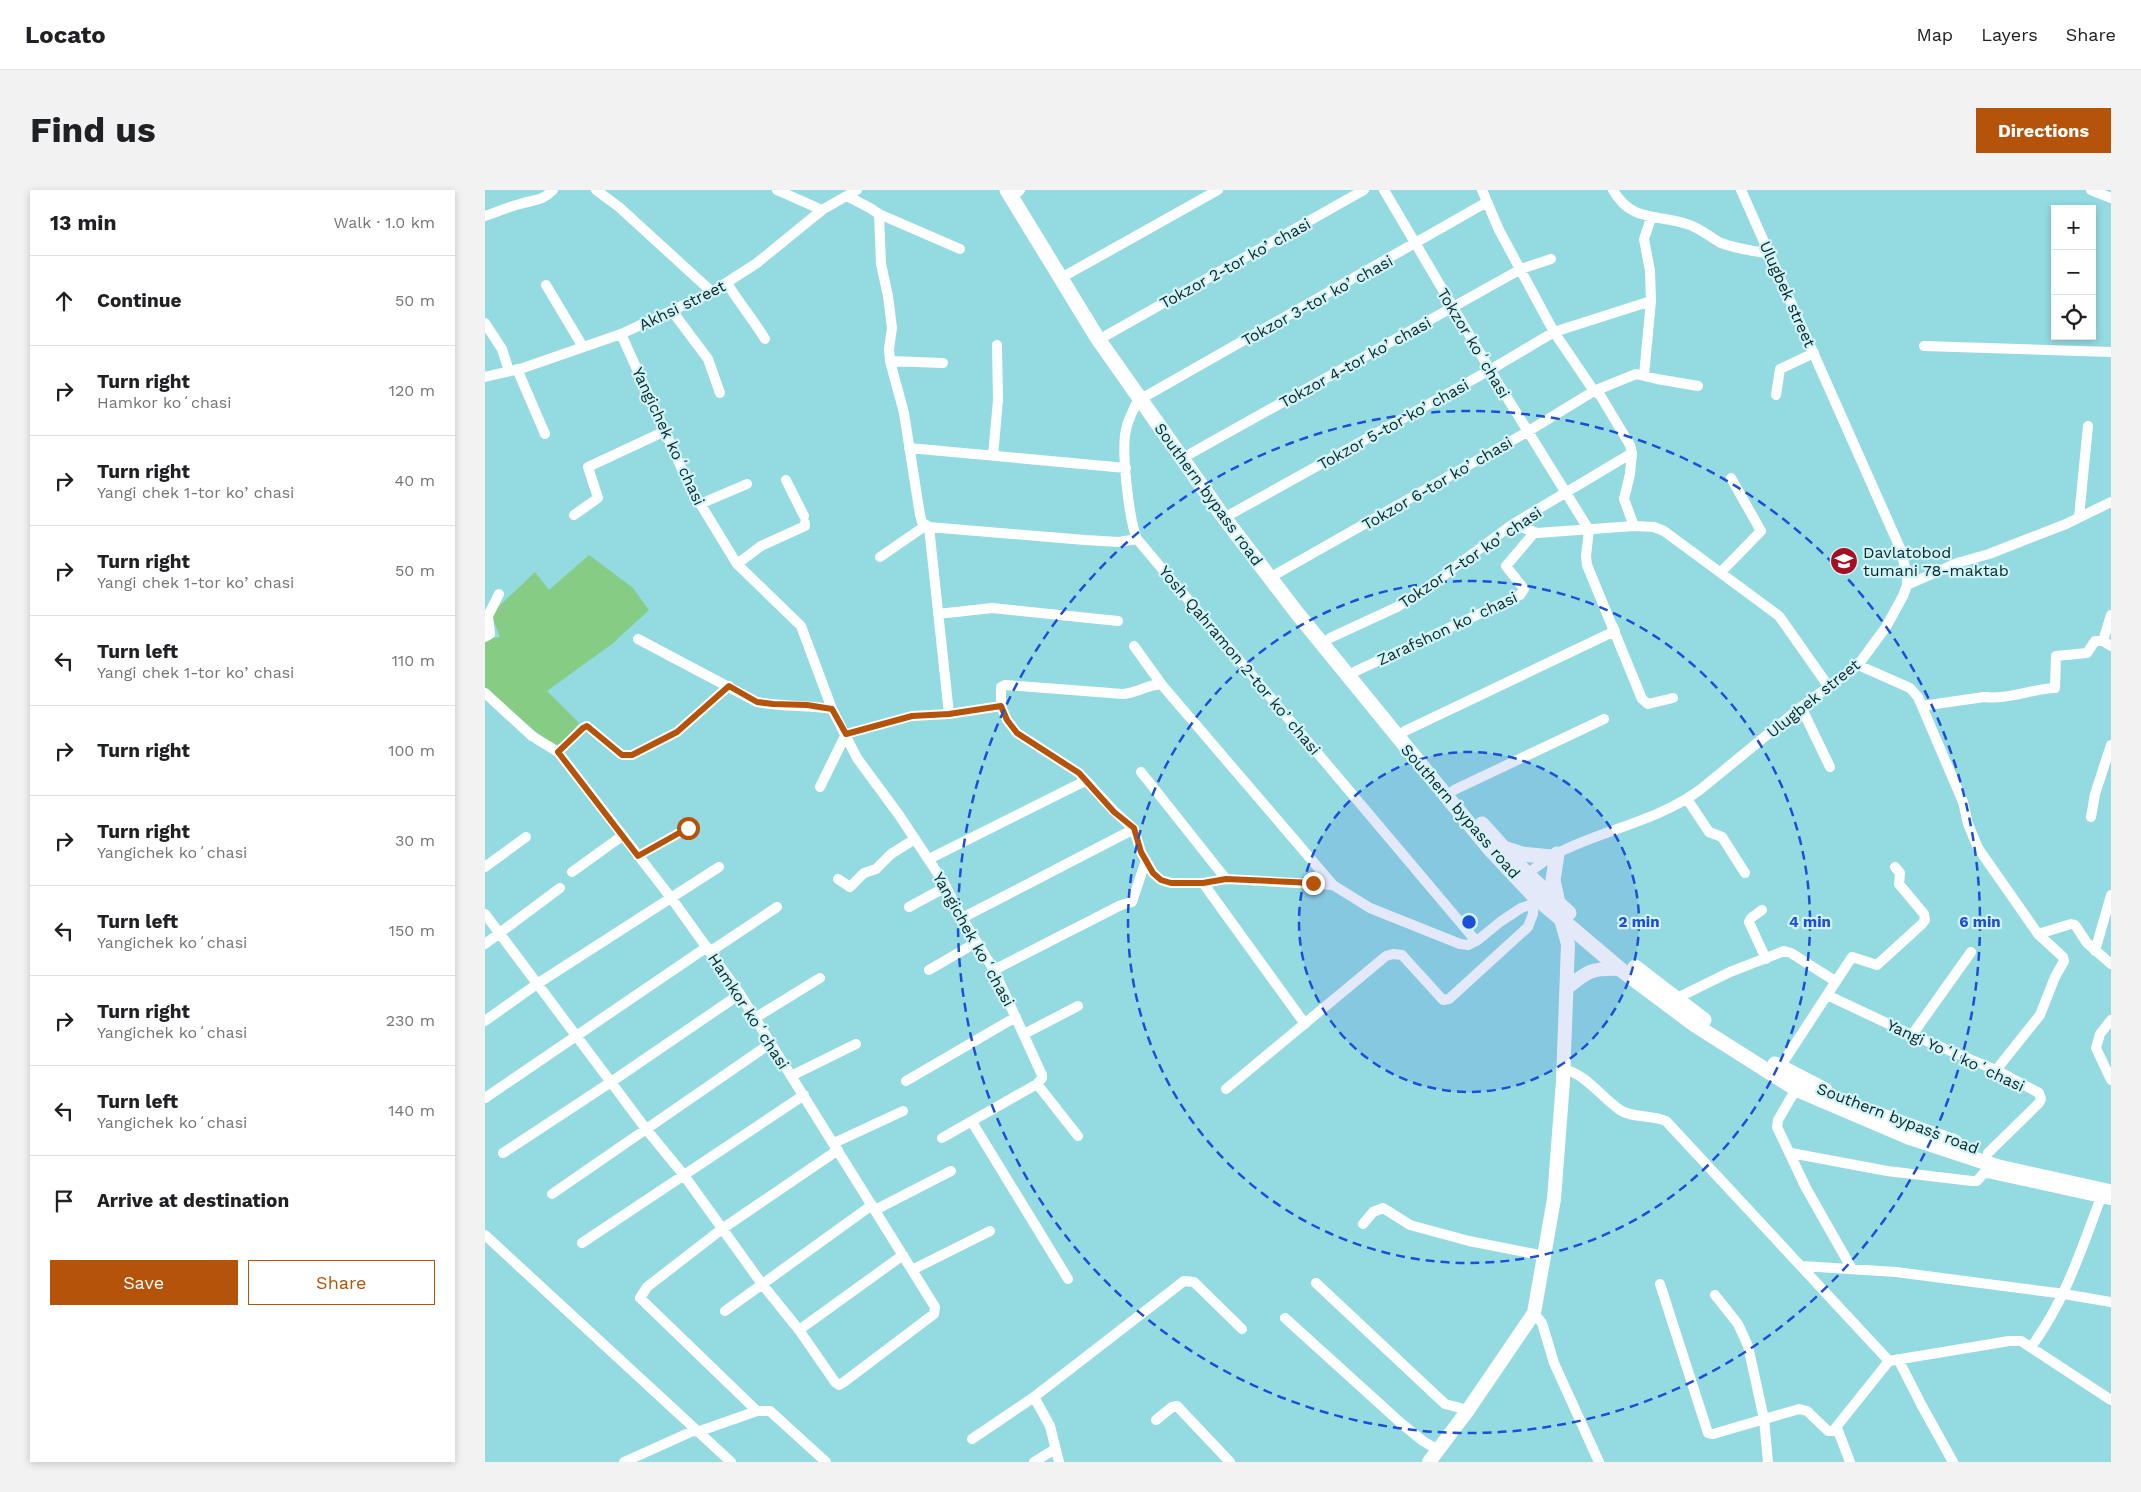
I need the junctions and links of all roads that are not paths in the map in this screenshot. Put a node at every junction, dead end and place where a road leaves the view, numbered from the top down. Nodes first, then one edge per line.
1 (553, 190) edge
2 (596, 190) edge
3 (777, 190) edge
4 (1218, 190) edge
5 (1364, 190) edge
6 (1384, 190) edge
7 (1483, 190) edge
8 (1613, 190) edge
9 (1741, 190) edge
10 (2091, 190) edge
11 (1015, 191) edge
12 (853, 192) edge
13 (2111, 198) edge
14 (1487, 202) junction
15 (822, 210) junction
16 (879, 214) junction
17 (485, 216) edge
18 (1651, 218) junction
19 (1415, 244) junction
20 (960, 248) dead end
21 (1771, 254) junction
22 (1551, 259) dead end
23 (1521, 269) junction
24 (1068, 274) junction
25 (727, 283) junction
26 (545, 285) dead end
27 (712, 292) junction
28 (1651, 302) junction
29 (1453, 308) junction
30 (672, 311) junction
31 (485, 323) edge
32 (1554, 332) junction
33 (621, 334) junction
34 (1107, 335) junction
35 (765, 339) dead end
36 (997, 345) dead end
37 (1924, 346) dead end
38 (583, 347) junction
39 (2111, 352) edge
40 (1814, 353) junction
41 (890, 362) junction
42 (943, 363) dead end
43 (513, 370) junction
44 (1489, 370) junction
45 (1644, 375) junction
46 (485, 378) edge
47 (1698, 386) dead end
48 (1595, 391) junction
49 (721, 393) dead end
50 (1777, 395) dead end
51 (1143, 396) junction
52 (2088, 426) dead end
53 (663, 432) junction
54 (1527, 432) junction
55 (545, 434) dead end
56 (909, 448) junction
57 (1632, 453) junction
58 (1188, 455) junction
59 (993, 456) junction
60 (1126, 468) junction
61 (1731, 478) dead end
62 (786, 480) dead end
63 (747, 484) dead end
64 (1565, 494) junction
65 (2111, 502) edge
66 (700, 504) junction
67 (1231, 514) junction
68 (574, 515) dead end
69 (2079, 517) junction
70 (1513, 524) junction
71 (927, 526) junction
72 (1634, 526) junction
73 (1589, 530) junction
74 (1534, 533) junction
75 (1137, 539) junction
76 (880, 558) dead end
77 (737, 564) junction
78 (1278, 572) junction
79 (1721, 572) junction
80 (1907, 585) junction
81 (499, 594) dead end
82 (938, 614) junction
83 (2111, 615) edge
84 (1118, 621) dead end
85 (1615, 631) junction
86 (485, 637) edge
87 (1330, 638) junction
88 (638, 639) dead end
89 (2107, 643) edge
90 (1134, 646) dead end
91 (1857, 665) junction
92 (1356, 671) junction
93 (1162, 685) junction
94 (729, 686) junction
95 (1829, 687) junction
96 (485, 693) edge
97 (1673, 698) dead end
98 (1001, 706) junction
99 (1922, 706) junction
100 (1801, 707) junction
101 (832, 709) junction
102 (949, 714) junction
103 (1604, 719) dead end
104 (1405, 731) junction
105 (846, 734) junction
106 (2111, 745) edge
107 (558, 752) junction
108 (1829, 766) dead end
109 (1141, 772) dead end
110 (1085, 781) junction
111 (820, 787) dead end
112 (1454, 790) junction
113 (1687, 799) junction
114 (2091, 817) dead end
115 (688, 828) dead end
116 (1134, 828) junction
117 (622, 836) junction
118 (526, 837) dead end
119 (915, 839) junction
120 (1502, 847) junction
121 (1554, 855) junction
122 (638, 856) junction
123 (929, 859) junction
124 (1146, 860) junction
125 (485, 867) edge
126 (719, 867) dead end
127 (1895, 867) dead end
128 (573, 872) dead end
129 (1527, 874) junction
130 (1745, 874) dead end
131 (838, 879) dead end
132 (1226, 879) junction
133 (1203, 883) junction
134 (1333, 885) junction
135 (946, 887) junction
136 (560, 888) dead end
137 (2111, 895) edge
138 (672, 899) junction
139 (1533, 900) junction
140 (1558, 903) junction
141 (777, 907) dead end
142 (909, 907) dead end
143 (1762, 910) dead end
144 (485, 914) edge
145 (962, 918) junction
146 (1561, 919) junction
147 (500, 933) junction
148 (2038, 934) junction
149 (1476, 941) junction
150 (977, 942) junction
151 (485, 944) edge
152 (709, 949) junction
153 (2095, 951) junction
154 (1971, 952) dead end
155 (1765, 959) junction
156 (2111, 964) edge
157 (1619, 969) junction
158 (929, 970) dead end
159 (994, 970) junction
160 (821, 978) dead end
161 (1835, 981) junction
162 (537, 984) junction
163 (1567, 988) junction
164 (740, 994) junction
165 (1827, 995) junction
166 (1677, 998) junction
167 (1078, 1006) dead end
168 (1016, 1017) junction
169 (755, 1018) junction
170 (485, 1020) edge
171 (2111, 1020) edge
172 (1305, 1024) junction
173 (1024, 1034) junction
174 (576, 1035) junction
175 (1912, 1035) junction
176 (771, 1044) junction
177 (856, 1044) dead end
178 (1780, 1067) junction
179 (1564, 1069) junction
180 (1996, 1070) junction
181 (791, 1076) junction
182 (2111, 1080) edge
183 (906, 1081) dead end
184 (611, 1082) junction
185 (1037, 1084) junction
186 (1226, 1089) dead end
187 (1797, 1089) junction
188 (803, 1095) junction
189 (485, 1098) edge
190 (903, 1111) dead end
191 (972, 1122) junction
192 (646, 1129) junction
193 (1078, 1136) dead end
194 (942, 1138) dead end
195 (836, 1147) junction
196 (1988, 1152) junction
197 (503, 1153) dead end
198 (1791, 1154) junction
199 (951, 1171) dead end
200 (683, 1174) junction
201 (2107, 1193) edge
202 (552, 1194) dead end
203 (874, 1207) junction
204 (1363, 1224) dead end
205 (721, 1229) junction
206 (990, 1231) dead end
207 (485, 1235) edge
208 (582, 1243) dead end
209 (903, 1255) junction
210 (1545, 1256) junction
211 (1802, 1266) junction
212 (1852, 1269) junction
213 (912, 1270) junction
214 (1068, 1279) dead end
215 (1316, 1283) dead end
216 (762, 1284) junction
217 (1660, 1284) dead end
218 (2064, 1294) junction
219 (1715, 1295) dead end
220 (2111, 1302) edge
221 (725, 1311) dead end
222 (1534, 1313) junction
223 (1285, 1318) dead end
224 (1241, 1329) dead end
225 (799, 1330) junction
226 (2031, 1347) junction
227 (1894, 1360) junction
228 (1034, 1397) junction
229 (2111, 1400) edge
230 (1467, 1410) junction
231 (757, 1411) junction
232 (1764, 1419) junction
233 (1156, 1420) dead end
234 (1837, 1428) junction
235 (697, 1432) junction
236 (972, 1440) dead end
237 (1055, 1449) junction
238 (1435, 1458) edge
239 (623, 1462) edge
240 (731, 1462) edge
241 (826, 1462) edge
242 (1034, 1462) edge
243 (1059, 1462) edge
244 (1230, 1462) edge
245 (1599, 1462) edge
246 (1768, 1462) edge
247 (1849, 1462) edge
248 (1953, 1462) edge

1 - 17 street
2 - 27 street
3 - 15 street
4 - 24 street
5 - 34 street, Tokzor 2-tor koʼchasi
6 - 19 street, Tokzor koʻchasi
7 - 14 street
8 - 18 street
9 - 21 street, Ulugbek street
10 - 13 street
11 - 24 highway, Southern bypass road
11 - 51 highway, Southern bypass road
12 - 15 street, Akhsi street
12 - 16 street
14 - 19 street, Tokzor 3-tor koʼchasi
14 - 23 street
15 - 25 street, Akhsi street
16 - 20 street
16 - 41 street
18 - 21 street
18 - 28 street
19 - 29 street, Tokzor koʻchasi
19 - 51 street, Tokzor 3-tor koʼchasi
21 - 40 street, Ulugbek street
22 - 23 street, Tokzor 4-tor koʼchasi
23 - 29 street, Tokzor 4-tor koʼchasi
23 - 32 street
24 - 34 highway, Southern bypass road
25 - 27 street, Akhsi street
25 - 35 street
26 - 38 street
27 - 30 street, Akhsi street
28 - 32 street, Tokzor 5-tor koʼchasi
28 - 45 street
29 - 44 street, Tokzor koʻchasi
29 - 58 street, Tokzor 4-tor koʼchasi
30 - 33 street, Akhsi street
30 - 49 street
31 - 43 street
32 - 44 street, Tokzor 5-tor koʼchasi
32 - 48 street
33 - 38 street, Akhsi street
33 - 53 street, Yangichek koʻchasi
34 - 51 highway, Southern bypass road
36 - 59 street
37 - 39 street
38 - 43 street, Akhsi street
40 - 50 street
40 - 80 street, Ulugbek street
41 - 42 street
41 - 56 street
43 - 46 street, Akhsi street
43 - 55 street
44 - 54 street, Tokzor koʻchasi
44 - 67 street, Tokzor 5-tor koʼchasi
45 - 47 street
45 - 48 street, Tokzor 6-tor koʼchasi
48 - 54 street, Tokzor 6-tor koʼchasi
48 - 57 street
51 - 58 highway, Southern bypass road
51 - 60 street
51 - 139 highway, Southern bypass road
52 - 69 street
53 - 66 street, Yangichek koʻchasi
53 - 68 street
54 - 64 street, Tokzor koʻchasi
54 - 78 street, Tokzor 6-tor koʼchasi
56 - 59 street
56 - 71 street
57 - 64 street, Tokzor 7-tor koʼchasi
57 - 72 street
58 - 67 highway, Southern bypass road
59 - 60 street
60 - 75 street
61 - 79 street
62 - 77 street
63 - 66 street
64 - 70 street, Tokzor 7-tor koʼchasi
64 - 73 street
65 - 69 street
66 - 77 street, Yangichek koʻchasi
67 - 78 highway, Southern bypass road
69 - 80 street
70 - 74 street
70 - 87 street, Tokzor 7-tor koʼchasi
71 - 75 street
71 - 76 street
71 - 82 street
72 - 73 street
72 - 79 street
73 - 74 street
73 - 85 street
74 - 92 street, Zarafshon koʻchasi
75 - 149 street, Yosh Qahramon 2-tor koʼchasi
77 - 101 street, Yangichek koʻchasi
78 - 87 highway, Southern bypass road
79 - 95 street
80 - 91 street, Ulugbek street
81 - 86 street
82 - 84 street
82 - 102 street
83 - 89 street
85 - 97 street
85 - 104 street
87 - 92 highway, Southern bypass road
88 - 94 street
89 - 99 street
90 - 93 street
91 - 95 street, Ulugbek street
91 - 99 street
92 - 104 highway, Southern bypass road
93 - 98 street
93 - 134 street
94 - 101 street
94 - 107 street
95 - 100 street, Ulugbek street
96 - 107 street, Hamkor koʻchasi
98 - 102 street
98 - 110 street
99 - 148 street
100 - 108 street
100 - 113 street, Ulugbek street
101 - 105 street, Yangichek koʻchasi
102 - 105 street
103 - 112 street
104 - 112 highway, Southern bypass road
105 - 111 street
105 - 119 street, Yangichek koʻchasi
106 - 114 street
107 - 117 street, Hamkor koʻchasi
109 - 132 street
110 - 116 street
110 - 123 street
112 - 120 highway, Southern bypass road
113 - 121 street, Ulugbek street
113 - 130 street
115 - 122 street
116 - 124 street
116 - 145 street
117 - 122 street, Hamkor koʻchasi
117 - 128 street
118 - 125 street
119 - 123 street, Yangichek koʻchasi
119 - 131 street
120 - 121 highway
120 - 129 highway, Southern bypass road
121 - 129 street, Ulugbek street
121 - 140 highway
122 - 138 street, Hamkor koʻchasi
123 - 135 street, Yangichek koʻchasi
124 - 133 street
124 - 159 street
126 - 138 street
127 - 161 street
129 - 140 highway, Southern bypass road
132 - 133 street
132 - 134 street
133 - 172 street
134 - 149 street
135 - 142 street
135 - 145 street, Yangichek koʻchasi
136 - 147 street
137 - 153 street
138 - 152 street, Hamkor koʻchasi
138 - 162 street
139 - 146 highway, Southern bypass road
139 - 149 street
139 - 172 street
140 - 166 highway, Southern bypass road
141 - 152 street
143 - 155 street
144 - 147 street
145 - 150 street, Yangichek koʻchasi
146 - 157 highway, Southern bypass road
146 - 163 main road
147 - 151 street
147 - 162 street
148 - 153 street
148 - 180 street
150 - 158 street
150 - 159 street, Yangichek koʻchasi
152 - 164 street, Hamkor koʻchasi
152 - 174 street
153 - 156 street
154 - 175 street
155 - 161 street
155 - 166 street
157 - 163 main road
157 - 187 highway, Southern bypass road
159 - 168 street, Yangichek koʻchasi
160 - 169 street
161 - 165 street
162 - 170 street
162 - 174 street
163 - 179 main road
164 - 169 street, Hamkor koʻchasi
164 - 184 street
165 - 175 street, Yangi Yoʻl koʻchasi
165 - 178 street
166 - 178 highway, Southern bypass road
167 - 173 street
168 - 173 street, Yangichek koʻchasi
168 - 183 street
169 - 176 street, Hamkor koʻchasi
171 - 182 street
172 - 186 street
173 - 185 street, Yangichek koʻchasi
174 - 184 street
174 - 189 street
175 - 180 street, Yangi Yoʻl koʻchasi
176 - 181 street, Hamkor koʻchasi
176 - 192 street
177 - 181 street
178 - 196 highway, Southern bypass road
179 - 210 main road
179 - 211 street
180 - 196 street, Yangi Yoʻl koʻchasi
181 - 188 street, Hamkor koʻchasi
184 - 192 street
184 - 197 street
185 - 191 street
185 - 193 street
187 - 198 street
187 - 201 highway, Southern bypass road
188 - 195 street, Hamkor koʻchasi
188 - 200 street
190 - 195 street
191 - 194 street
191 - 214 street
192 - 200 street
192 - 202 street
195 - 203 street, Hamkor koʻchasi
195 - 205 street
196 - 201 highway, Southern bypass road
198 - 201 street
198 - 212 street
199 - 203 street
200 - 205 street
200 - 208 street
201 - 218 street
203 - 209 street, Hamkor koʻchasi
203 - 216 street
204 - 210 street
205 - 216 street
205 - 231 street
206 - 213 street
207 - 235 street
209 - 213 street, Hamkor koʻchasi
209 - 225 street
210 - 222 main road
211 - 212 street
211 - 227 street
212 - 218 street
213 - 225 street, Hamkor koʻchasi
215 - 230 street
216 - 221 street
216 - 225 street
217 - 232 street
218 - 220 street
218 - 226 street
219 - 232 street
222 - 230 main road
222 - 245 street
223 - 238 street
224 - 228 street
226 - 227 street
226 - 229 street
227 - 234 street
227 - 248 street
228 - 236 street
228 - 237 street
230 - 238 main road
231 - 235 street
231 - 241 street
232 - 234 street
232 - 246 street
233 - 244 street
234 - 247 street
235 - 239 street
235 - 240 street
237 - 242 street
237 - 243 street

